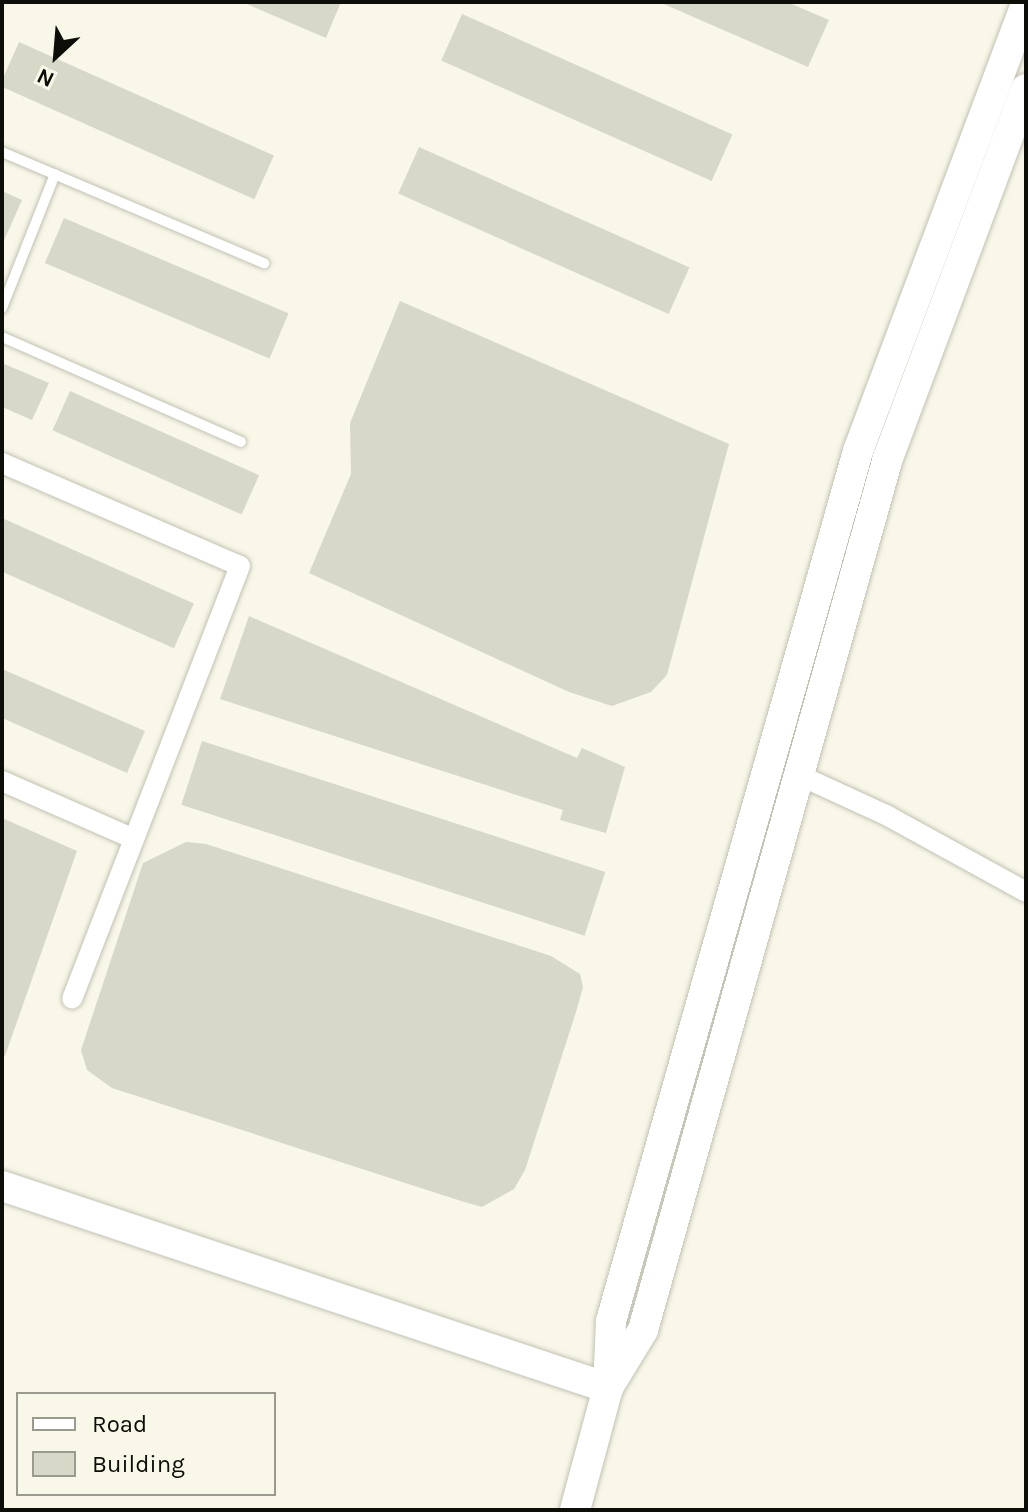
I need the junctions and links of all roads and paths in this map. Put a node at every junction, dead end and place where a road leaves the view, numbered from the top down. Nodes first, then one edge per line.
1 (1026, 5) edge
2 (1026, 89) edge
3 (2, 152) edge
4 (55, 174) junction
5 (264, 263) dead end
6 (2, 308) edge
7 (2, 337) edge
8 (241, 442) dead end
9 (2, 463) edge
10 (799, 775) junction
11 (2, 781) edge
12 (134, 839) junction
13 (1026, 892) edge
14 (72, 999) dead end
15 (2, 1186) edge
16 (608, 1388) junction
17 (575, 1510) edge

1 - 16 main road
2 - 10 main road
3 - 4 lane
4 - 5 lane
4 - 6 lane
7 - 8 lane
9 - 12 street
10 - 13 street
10 - 16 main road
11 - 12 street
12 - 14 street
15 - 16 main road
16 - 17 main road

